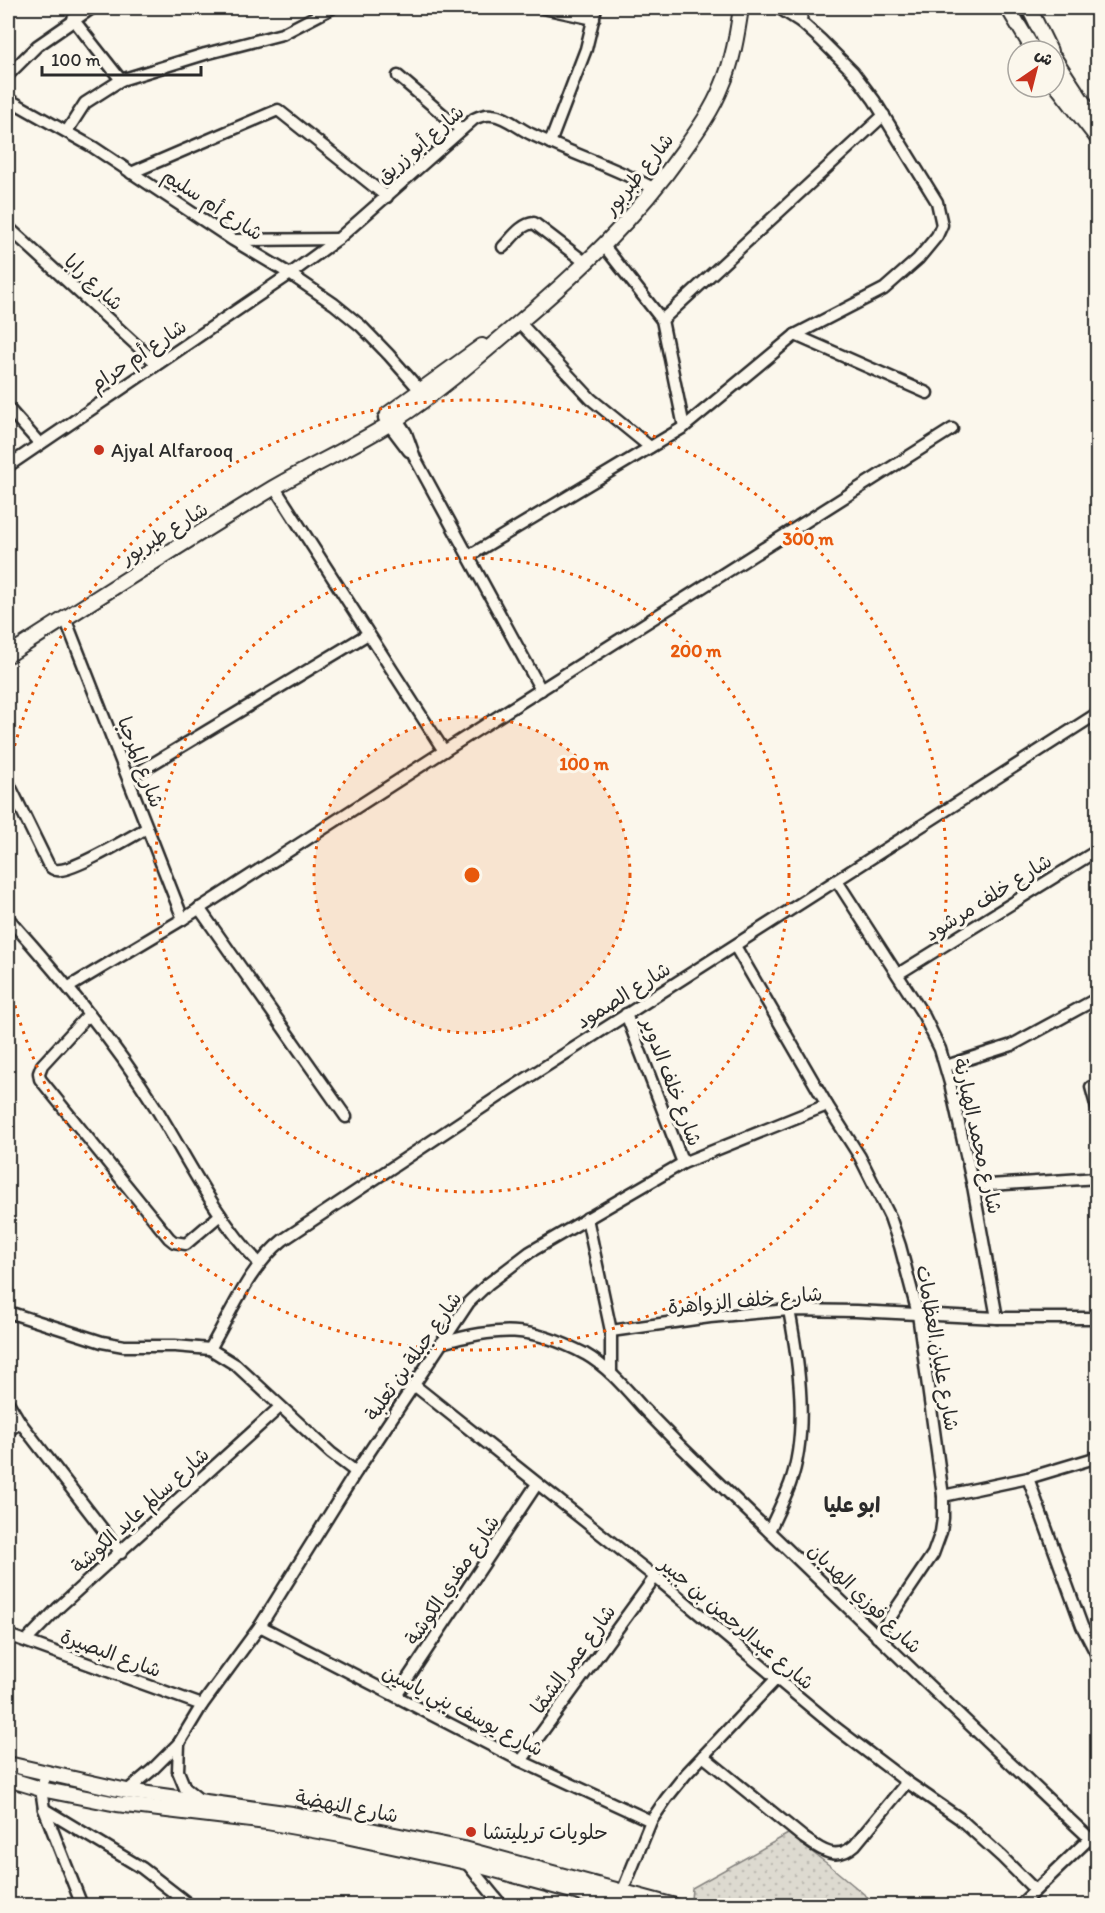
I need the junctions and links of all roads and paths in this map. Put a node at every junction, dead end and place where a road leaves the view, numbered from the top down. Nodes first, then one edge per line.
1 (92, 8) edge
2 (332, 8) edge
3 (543, 8) edge
4 (741, 8) edge
5 (779, 8) edge
6 (802, 8) edge
7 (1008, 8) edge
8 (1029, 8) edge
9 (595, 13) edge
10 (73, 19) junction
11 (801, 22) junction
12 (1027, 39) edge
13 (1044, 39) edge
14 (8, 75) edge
15 (398, 76) dead end
16 (1066, 78) edge
17 (121, 80) junction
18 (1066, 98) edge
19 (8, 99) edge
20 (884, 115) junction
21 (1098, 125) edge
22 (461, 130) junction
23 (67, 132) junction
24 (1098, 139) edge
25 (550, 143) junction
26 (131, 172) junction
27 (655, 189) junction
28 (387, 197) junction
29 (8, 226) edge
30 (338, 239) junction
31 (233, 240) junction
32 (604, 246) junction
33 (504, 247) dead end
34 (586, 263) junction
35 (290, 274) junction
36 (662, 320) junction
37 (515, 326) junction
38 (795, 335) junction
39 (157, 364) junction
40 (426, 392) junction
41 (927, 393) dead end
42 (8, 408) edge
43 (390, 418) junction
44 (684, 427) junction
45 (952, 429) dead end
46 (40, 444) junction
47 (650, 447) junction
48 (8, 466) edge
49 (274, 488) junction
50 (469, 556) junction
51 (65, 618) junction
52 (368, 634) junction
53 (8, 655) edge
54 (541, 690) junction
55 (1098, 713) edge
56 (444, 751) junction
57 (129, 778) junction
58 (8, 782) edge
59 (147, 828) junction
60 (1098, 850) edge
61 (837, 881) junction
62 (199, 908) junction
63 (8, 918) edge
64 (183, 919) junction
65 (735, 946) junction
66 (898, 974) junction
67 (69, 987) junction
68 (1098, 999) edge
69 (90, 1014) junction
70 (626, 1014) junction
71 (946, 1066) junction
72 (1091, 1087) dead end
73 (827, 1105) junction
74 (1098, 1112) edge
75 (346, 1117) dead end
76 (683, 1163) junction
77 (1098, 1178) edge
78 (973, 1186) junction
79 (220, 1215) junction
80 (587, 1218) junction
81 (259, 1263) junction
82 (789, 1310) junction
83 (8, 1312) edge
84 (918, 1314) junction
85 (997, 1318) junction
86 (1098, 1318) edge
87 (611, 1332) junction
88 (441, 1343) junction
89 (210, 1349) junction
90 (611, 1373) junction
91 (414, 1385) junction
92 (8, 1402) edge
93 (280, 1407) junction
94 (20, 1422) junction
95 (8, 1431) edge
96 (1098, 1457) edge
97 (356, 1472) junction
98 (1028, 1478) junction
99 (537, 1484) junction
100 (943, 1496) junction
101 (769, 1531) junction
102 (121, 1553) junction
103 (655, 1577) junction
104 (260, 1626) junction
105 (8, 1635) edge
106 (877, 1637) junction
107 (26, 1641) junction
108 (1098, 1657) edge
109 (776, 1679) junction
110 (396, 1695) junction
111 (202, 1705) junction
112 (179, 1743) junction
113 (703, 1755) junction
114 (520, 1761) junction
115 (8, 1764) edge
116 (46, 1774) junction
117 (8, 1779) edge
118 (907, 1782) junction
119 (41, 1789) junction
120 (127, 1791) junction
121 (200, 1800) junction
122 (44, 1809) junction
123 (651, 1821) junction
124 (1094, 1842) edge
125 (466, 1862) junction
126 (623, 1890) junction
127 (1035, 1890) junction
128 (80, 1905) edge
129 (191, 1905) edge
130 (502, 1905) edge
131 (627, 1905) edge
132 (675, 1905) edge
133 (1019, 1905) edge

1 - 10 street
2 - 17 street
3 - 9 street
4 - 27 street, شارع طبربور
5 - 11 street
6 - 11 street
7 - 12 street
8 - 13 street
9 - 25 street
10 - 14 street
10 - 17 street
11 - 20 street
15 - 22 street
16 - 21 street
17 - 23 street
18 - 24 street
19 - 23 street, شارع أم سليم
20 - 36 street
20 - 38 street
22 - 25 street, شارع أبو زريق
22 - 28 street, شارع أبو زريق
23 - 26 street, شارع أم سليم
25 - 27 street, شارع أبو زريق
26 - 28 street
26 - 31 street, شارع أم سليم
27 - 32 street, شارع طبربور
28 - 30 street, شارع أبو زريق
29 - 39 street, شارع رابا
30 - 31 street
30 - 35 street, شارع أبو زريق
31 - 35 street, شارع أم سليم
32 - 34 street, شارع طبربور
32 - 36 street
33 - 34 street
34 - 37 street, شارع طبربور
35 - 39 street, شارع أم حرام
35 - 40 street, شارع أم سليم
36 - 44 street
37 - 40 street, شارع طبربور
37 - 47 street
38 - 41 street
38 - 44 street
39 - 46 street, شارع أم حرام
40 - 43 street, شارع طبربور
42 - 46 street
43 - 49 street, شارع طبربور
43 - 50 street
44 - 47 street
45 - 54 street
46 - 48 street, شارع أم حرام
47 - 50 street
49 - 51 street, شارع طبربور
49 - 52 street
50 - 54 street
51 - 53 street, شارع طبربور
51 - 57 street, شارع المرحبا
52 - 56 street
52 - 57 street
54 - 56 street
55 - 61 street, شارع الصمود
56 - 62 street
57 - 59 street, شارع المرحبا
58 - 59 street
59 - 64 street, شارع المرحبا
60 - 66 street, شارع خلف مرشود
61 - 65 street, شارع الصمود
61 - 66 street, شارع محمد الهبارنة
62 - 64 street
62 - 75 street
63 - 67 street
64 - 67 street
65 - 70 street, شارع الصمود
65 - 73 street, شارع عليان العظامات
66 - 71 street, شارع محمد الهبارنة
67 - 69 street
68 - 71 street
69 - 79 street
69 - 79 street
70 - 76 street, شارع خلف الدوير
70 - 81 street, شارع الصمود
71 - 78 street, شارع محمد الهبارنة
72 - 74 street
73 - 76 street, شارع جبلة بن ثعلبة
73 - 84 street, شارع عليان العظامات
76 - 80 street, شارع جبلة بن ثعلبة
77 - 78 street
78 - 85 street, شارع محمد الهبارنة
79 - 81 street
80 - 87 street
80 - 88 street, شارع جبلة بن ثعلبة
81 - 89 street, شارع الصمود
82 - 84 street, شارع خلف الزواهرة
82 - 87 street, شارع خلف الزواهرة
82 - 101 street
83 - 89 street
84 - 85 street, شارع خلف الزواهرة
84 - 100 street, شارع عليان العظامات
85 - 86 street, شارع خلف الزواهرة
87 - 90 street
88 - 90 street, شارع فوزي الهدبان
88 - 91 street, شارع جبلة بن ثعلبة
89 - 93 street
90 - 101 street, شارع فوزي الهدبان
91 - 97 street, شارع جبلة بن ثعلبة
91 - 99 street, شارع عبدالرحمن بن جبير
92 - 94 street
93 - 97 street
93 - 102 street, شارع سالم عايد الكوشة
94 - 95 street
94 - 102 street
96 - 98 street
97 - 104 street, شارع جبلة بن ثعلبة
98 - 100 street
98 - 108 street
99 - 103 street, شارع عبدالرحمن بن جبير
99 - 110 street, شارع مفدي الكوشة
100 - 106 street, شارع عليان العظامات
101 - 106 street, شارع فوزي الهدبان
102 - 107 street, شارع سالم عايد الكوشة
103 - 109 street, شارع عبدالرحمن بن جبير
103 - 114 street, شارع عمر الشمّا
104 - 110 street, شارع يوسف بني ياسين
104 - 111 street, شارع جبلة بن ثعلبة
105 - 107 street, شارع البصيرة
106 - 124 street, شارع فوزي الهدبان
107 - 111 street, شارع البصيرة
109 - 113 street
109 - 118 street, شارع عبدالرحمن بن جبير
110 - 114 street, شارع يوسف بني ياسين
111 - 112 street, شارع جبلة بن ثعلبة
112 - 120 street, شارع جبلة بن ثعلبة
112 - 121 street
113 - 118 street
113 - 123 street
114 - 123 street, شارع يوسف بني ياسين
115 - 116 street, شارع النهضة
116 - 119 street
116 - 120 street, شارع النهضة
117 - 119 street, شارع النهضة
118 - 127 street, شارع عبدالرحمن بن جبير
119 - 122 street
119 - 125 street, شارع النهضة
120 - 121 street, شارع النهضة
121 - 126 street, شارع النهضة
122 - 128 street
122 - 129 street
123 - 126 street
124 - 127 street
125 - 130 street
125 - 131 street, شارع النهضة
126 - 132 street, شارع النهضة
127 - 133 street

